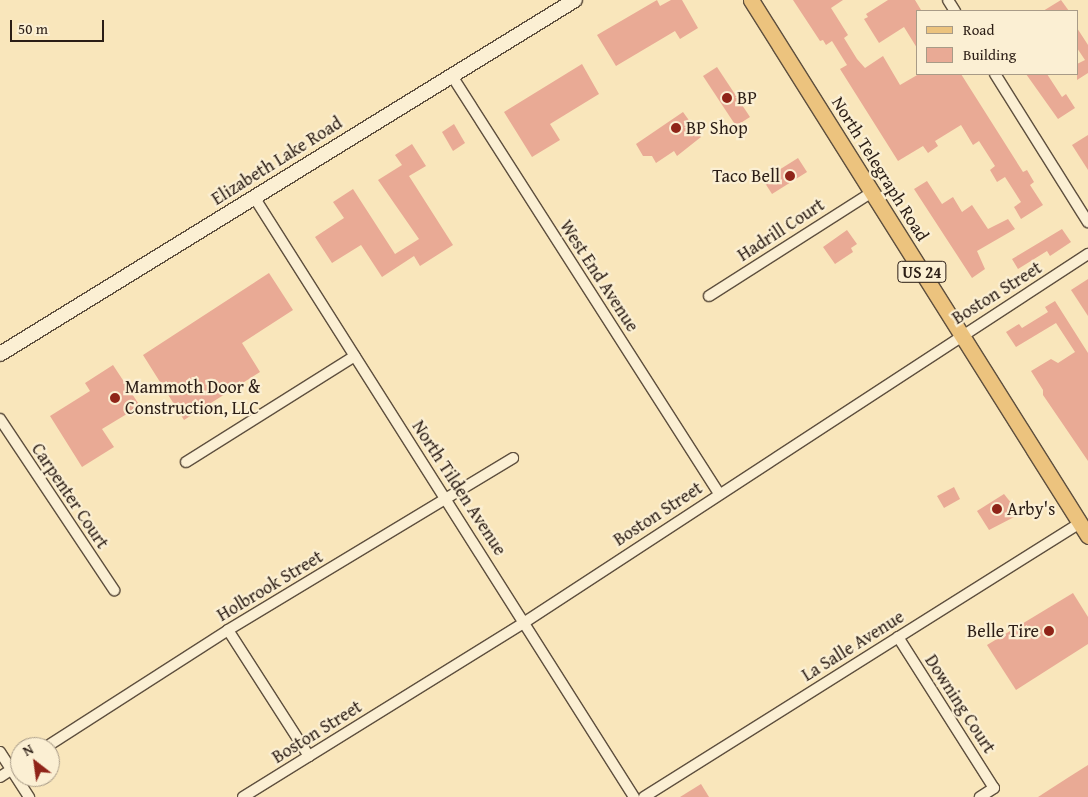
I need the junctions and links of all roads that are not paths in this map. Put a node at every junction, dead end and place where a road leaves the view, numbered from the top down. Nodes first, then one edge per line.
1 (575, 0) edge
2 (751, 0) edge
3 (996, 75) edge
4 (452, 76) junction
5 (872, 192) junction
6 (254, 197) junction
7 (1088, 222) edge
8 (1088, 254) edge
9 (709, 296) dead end
10 (961, 334) junction
11 (0, 354) edge
12 (355, 356) junction
13 (0, 419) edge
14 (513, 458) dead end
15 (186, 462) dead end
16 (719, 493) junction
17 (446, 499) junction
18 (1080, 523) junction
19 (1088, 536) edge
20 (114, 590) dead end
21 (525, 622) junction
22 (228, 630) junction
23 (898, 637) junction
24 (60, 738) edge
25 (0, 752) edge
26 (309, 756) junction
27 (10, 761) edge
28 (243, 797) edge
29 (634, 797) edge
30 (644, 797) edge
31 (980, 797) edge

1 - 4 main road, Elizabeth Lake Road
2 - 5 main road, North Telegraph Road / US 24
3 - 7 street
4 - 6 main road, Elizabeth Lake Road
4 - 16 street, West End Avenue
5 - 9 street, Hadrill Court
5 - 10 main road, North Telegraph Road / US 24
6 - 11 main road, Elizabeth Lake Road
6 - 12 street, North Tilden Avenue
8 - 10 street, Boston Street
10 - 16 street, Boston Street
10 - 18 main road, North Telegraph Road / US 24
12 - 15 street
12 - 17 street, North Tilden Avenue
13 - 20 street, Carpenter Court
14 - 17 street, Holbrook Street
16 - 21 street, Boston Street
17 - 21 street, North Tilden Avenue
17 - 22 street, Holbrook Street
18 - 19 main road, North Telegraph Road / US 24
18 - 23 street, La Salle Avenue
21 - 26 street, Boston Street
21 - 29 street, North Tilden Avenue
22 - 24 street, Holbrook Street
22 - 26 street
23 - 30 street, La Salle Avenue
23 - 31 street, Downing Court
25 - 27 street
26 - 28 street, Boston Street

